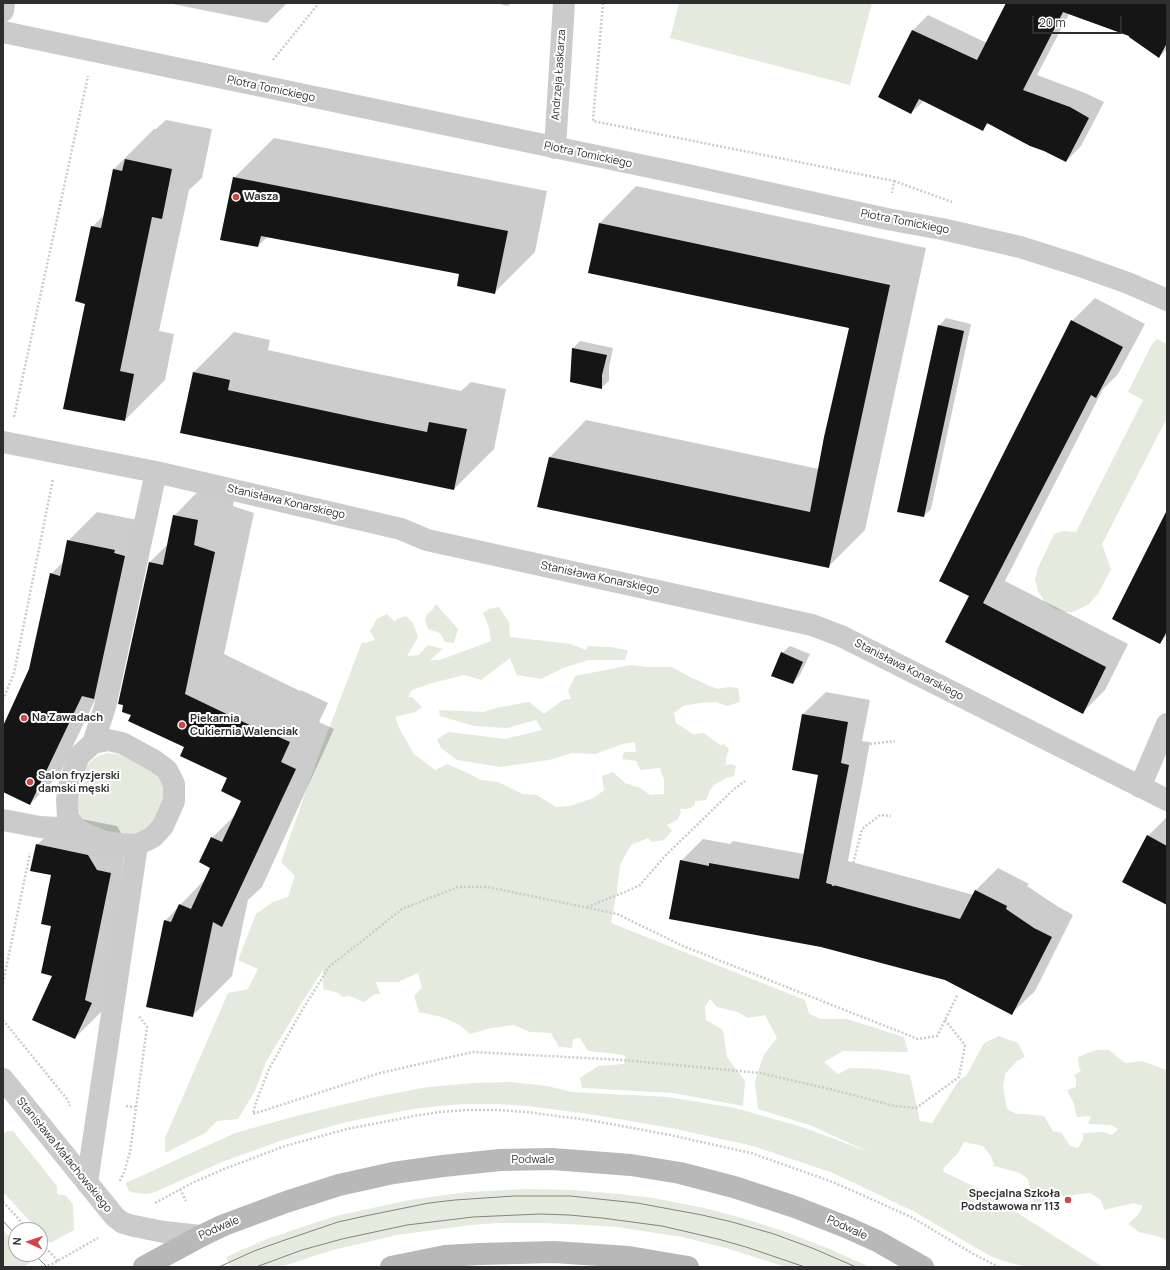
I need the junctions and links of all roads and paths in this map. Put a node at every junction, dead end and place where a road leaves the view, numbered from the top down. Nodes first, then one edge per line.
1 (4, 3) edge
2 (319, 3) edge
3 (564, 3) edge
4 (602, 3) edge
5 (3, 11) edge
6 (3, 32) edge
7 (93, 51) junction
8 (254, 85) junction
9 (555, 148) junction
10 (887, 219) junction
11 (1167, 300) edge
12 (6, 443) edge
13 (58, 453) junction
14 (156, 472) junction
15 (3, 700) edge
16 (1167, 724) edge
17 (895, 741) dead end
18 (93, 743) junction
19 (745, 781) dead end
20 (1140, 787) junction
21 (1167, 800) edge
22 (891, 816) dead end
23 (3, 820) edge
24 (76, 829) junction
25 (137, 845) junction
26 (31, 848) dead end
27 (838, 862) junction
28 (833, 886) dead end
29 (586, 907) junction
30 (3, 983) edge
31 (958, 994) dead end
32 (139, 1015) dead end
33 (3, 1020) edge
34 (945, 1020) junction
35 (3, 1079) edge
36 (73, 1112) dead end
37 (119, 1182) dead end
38 (87, 1183) junction
39 (186, 1201) dead end
40 (3, 1202) edge
41 (154, 1203) dead end
42 (22, 1222) edge
43 (104, 1235) dead end
44 (201, 1236) junction
45 (48, 1250) edge
46 (58, 1261) junction
47 (44, 1267) edge
48 (144, 1267) edge
49 (391, 1267) edge
50 (688, 1267) edge
51 (923, 1267) edge

1 - 5 street
2 - 8 path
3 - 9 street, Andrzeja Łaskarza
4 - 10 path
6 - 7 street, Piotra Tomickiego
7 - 8 street, Piotra Tomickiego
7 - 12 path
8 - 9 street, Piotra Tomickiego
9 - 10 street, Piotra Tomickiego
10 - 11 street, Piotra Tomickiego
12 - 13 street, Stanisława Konarskiego
13 - 14 street, Stanisława Konarskiego
13 - 15 path
14 - 18 street
14 - 20 street, Stanisława Konarskiego
16 - 20 street
17 - 27 path
18 - 24 street
18 - 25 street
19 - 29 path
20 - 21 street, Stanisława Konarskiego
22 - 27 path
23 - 24 street
24 - 25 street
25 - 38 street
26 - 30 path
27 - 28 path
29 - 34 path
29 - 34 path
31 - 34 path
32 - 37 path
33 - 36 path
35 - 38 street, Stanisława Małachowskiego
38 - 44 street, Stanisława Małachowskiego
39 - 41 path
40 - 42 path
43 - 46 path
44 - 48 main road, Podwale
44 - 51 main road, Podwale
45 - 46 path
46 - 47 path
49 - 50 main road

